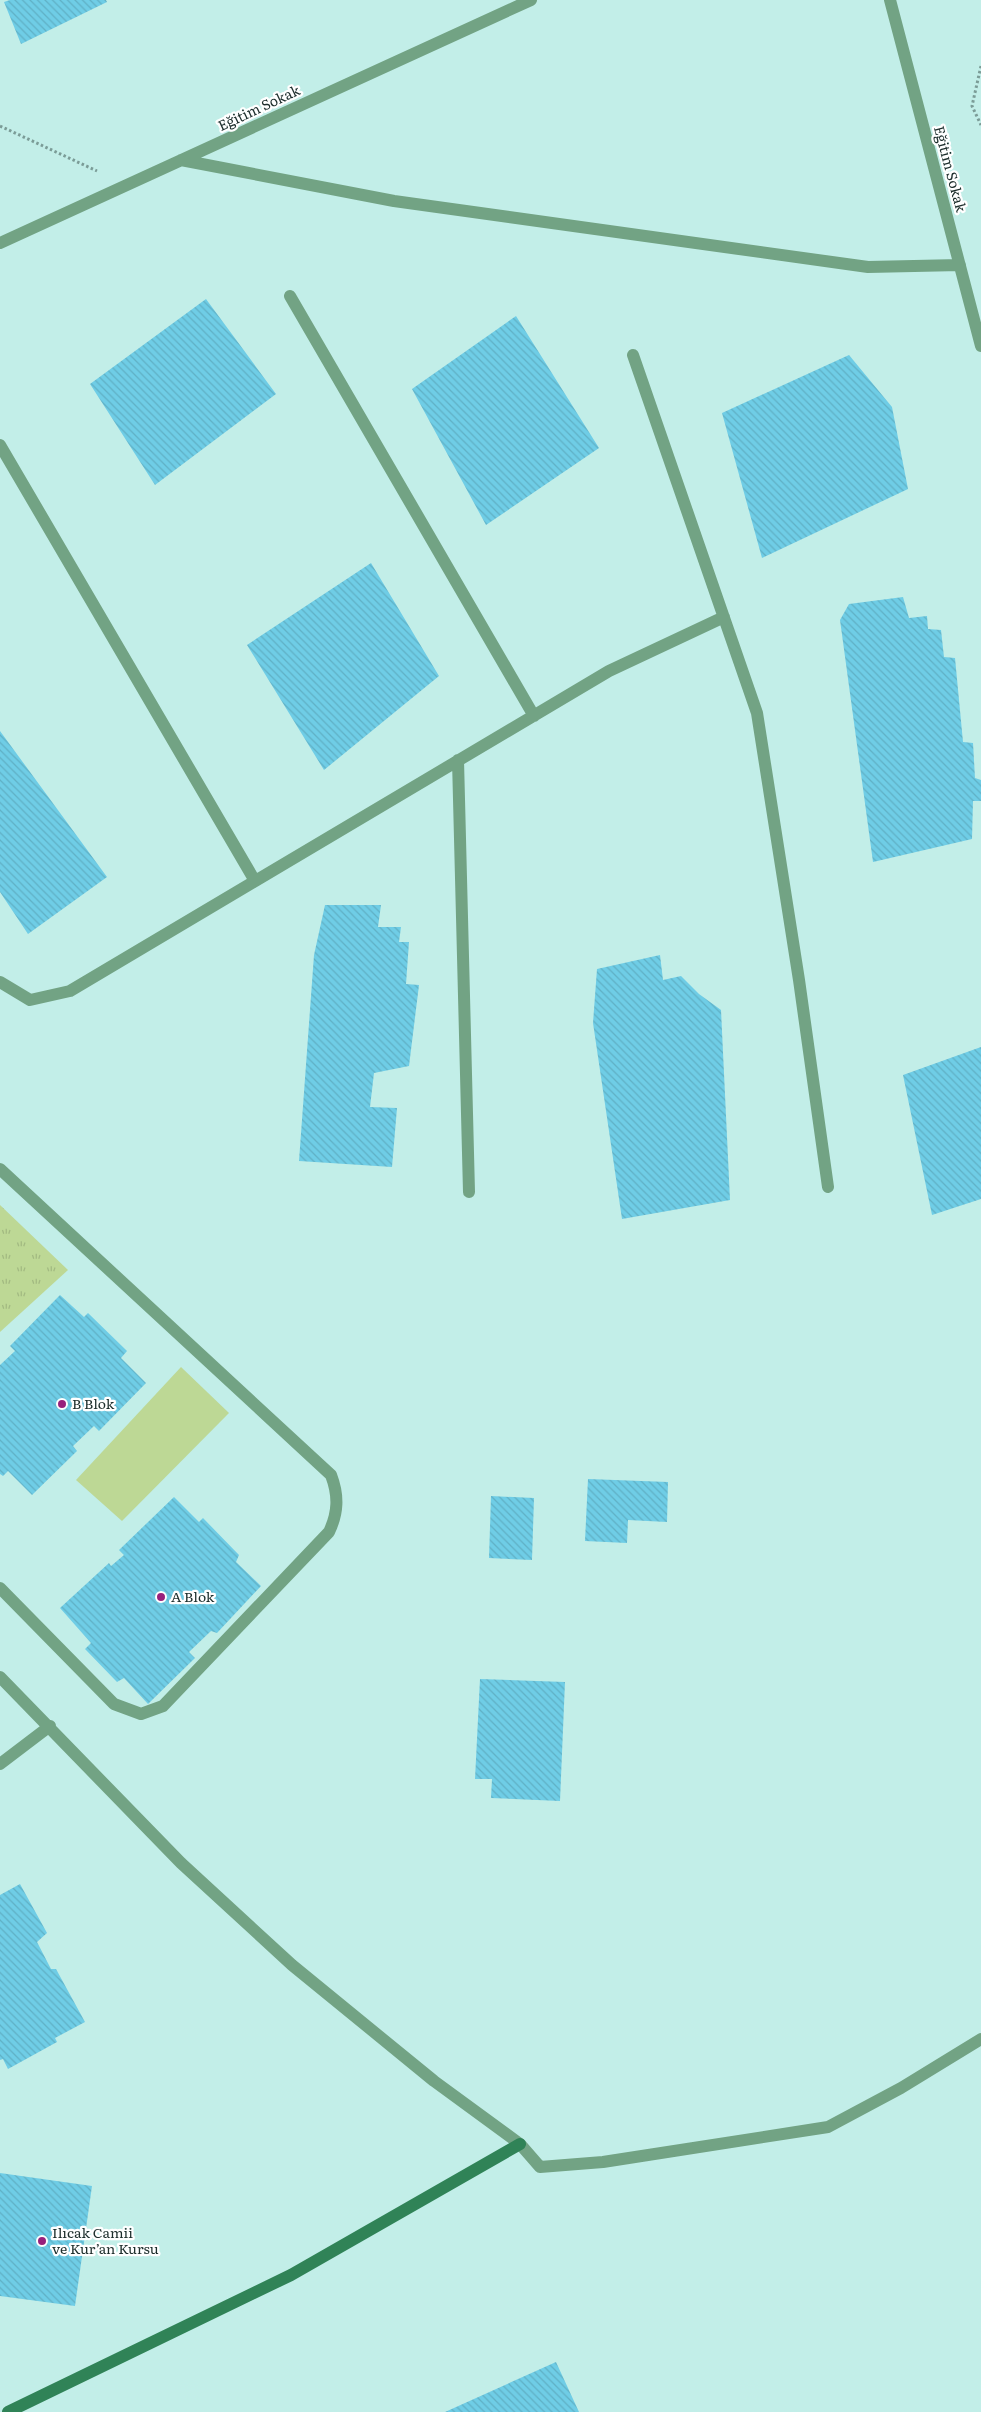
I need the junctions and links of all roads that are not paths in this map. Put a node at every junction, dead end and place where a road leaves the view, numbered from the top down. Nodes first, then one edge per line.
1 (531, 0) edge
2 (890, 0) edge
3 (181, 160) junction
4 (0, 243) edge
5 (960, 265) junction
6 (290, 296) dead end
7 (981, 346) edge
8 (633, 356) dead end
9 (0, 445) edge
10 (724, 618) junction
11 (534, 716) junction
12 (458, 760) junction
13 (255, 881) junction
14 (0, 982) edge
15 (0, 1169) edge
16 (828, 1187) dead end
17 (469, 1192) dead end
18 (0, 1588) edge
19 (0, 1677) edge
20 (50, 1726) junction
21 (0, 1764) edge
22 (981, 2039) edge
23 (520, 2144) junction
24 (8, 2412) edge

1 - 3 street, Eğitim Sokak
2 - 5 street, Eğitim Sokak
3 - 4 street, Eğitim Sokak
3 - 5 street
5 - 7 street, Eğitim Sokak
6 - 11 street
8 - 10 street
9 - 13 street
10 - 11 street
10 - 16 street
11 - 12 street
12 - 13 street
12 - 17 street
13 - 14 street
15 - 18 street
19 - 20 street
20 - 21 street
20 - 23 street
22 - 23 street
23 - 24 street

